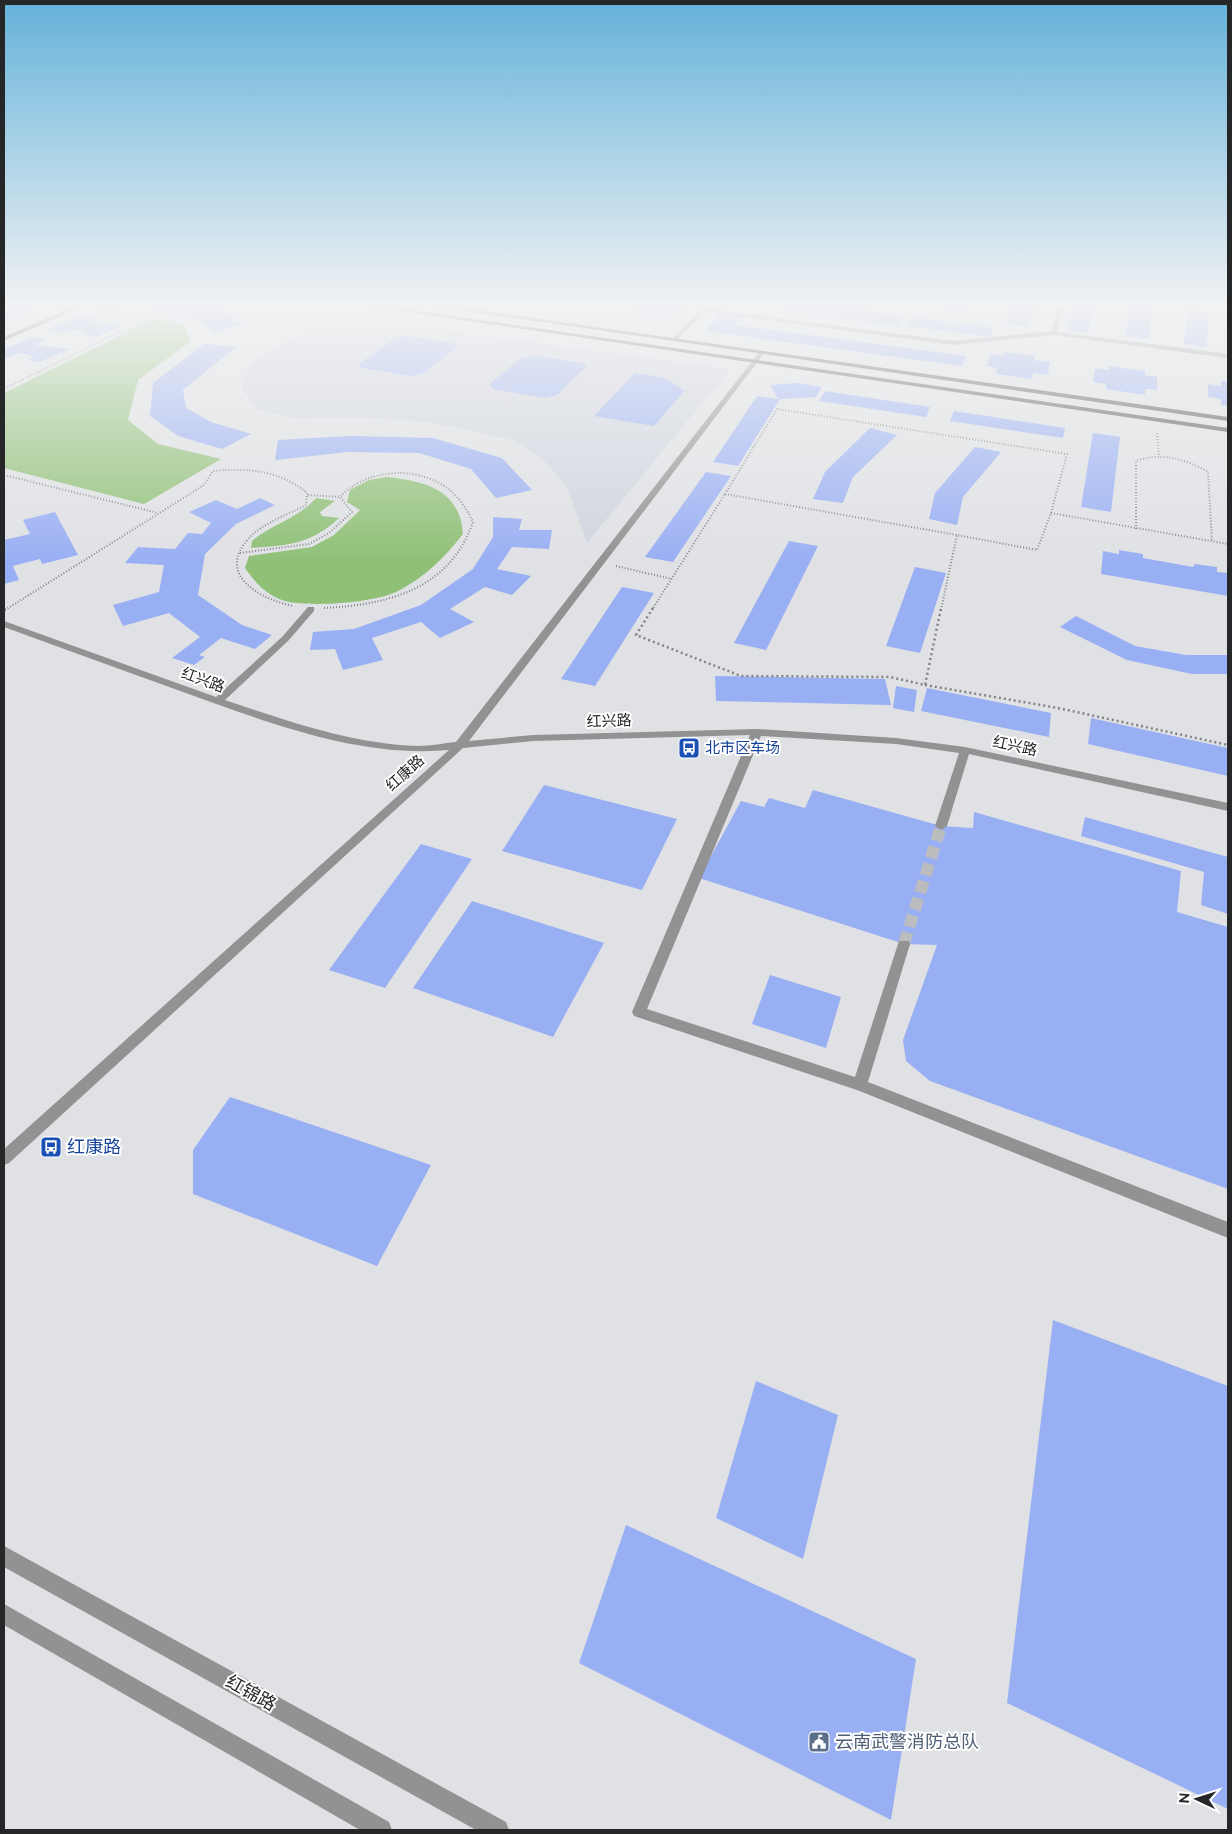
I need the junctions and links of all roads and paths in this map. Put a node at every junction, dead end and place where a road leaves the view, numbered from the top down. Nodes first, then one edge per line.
1 (733, 392) edge
2 (963, 392) edge
3 (1037, 392) edge
4 (1228, 419) edge
5 (1156, 420) junction
6 (1228, 430) edge
7 (1159, 457) junction
8 (4, 475) edge
9 (724, 494) junction
10 (307, 496) junction
11 (340, 497) junction
12 (159, 513) junction
13 (1051, 513) junction
14 (1136, 529) junction
15 (957, 535) junction
16 (1212, 542) junction
17 (1228, 544) edge
18 (240, 553) junction
19 (601, 563) junction
20 (672, 579) junction
21 (311, 609) junction
22 (4, 610) edge
23 (4, 624) edge
24 (925, 686) junction
25 (218, 701) junction
26 (758, 732) junction
27 (1228, 744) edge
28 (459, 746) junction
29 (964, 750) junction
30 (1228, 808) edge
31 (941, 826) tunnel mouth
32 (904, 944) tunnel mouth
33 (860, 1085) junction
34 (4, 1158) edge
35 (1228, 1230) edge
36 (4, 1556) edge
37 (4, 1614) edge
38 (381, 1830) edge
39 (498, 1830) edge

1 - 19 street, 红康路
2 - 5 main road
3 - 4 main road
5 - 6 main road
5 - 7 path
7 - 14 path
7 - 16 path
8 - 12 path
9 - 13 path
9 - 15 path
9 - 20 path
10 - 11 path
10 - 12 path
10 - 18 path
11 - 18 path
11 - 21 path
12 - 22 path
13 - 14 path
13 - 15 path
14 - 16 path
15 - 24 path
16 - 17 path
18 - 21 path
19 - 20 path
19 - 28 street, 红康路
20 - 24 path
21 - 25 street
23 - 25 street, 红兴路
24 - 27 path
25 - 28 street, 红兴路
26 - 28 street, 红兴路
26 - 29 street, 红兴路
26 - 33 street
28 - 34 street, 红康路
29 - 30 street, 红兴路
29 - 31 street
32 - 33 street
33 - 35 street
36 - 39 street, 红锦路
37 - 38 street

